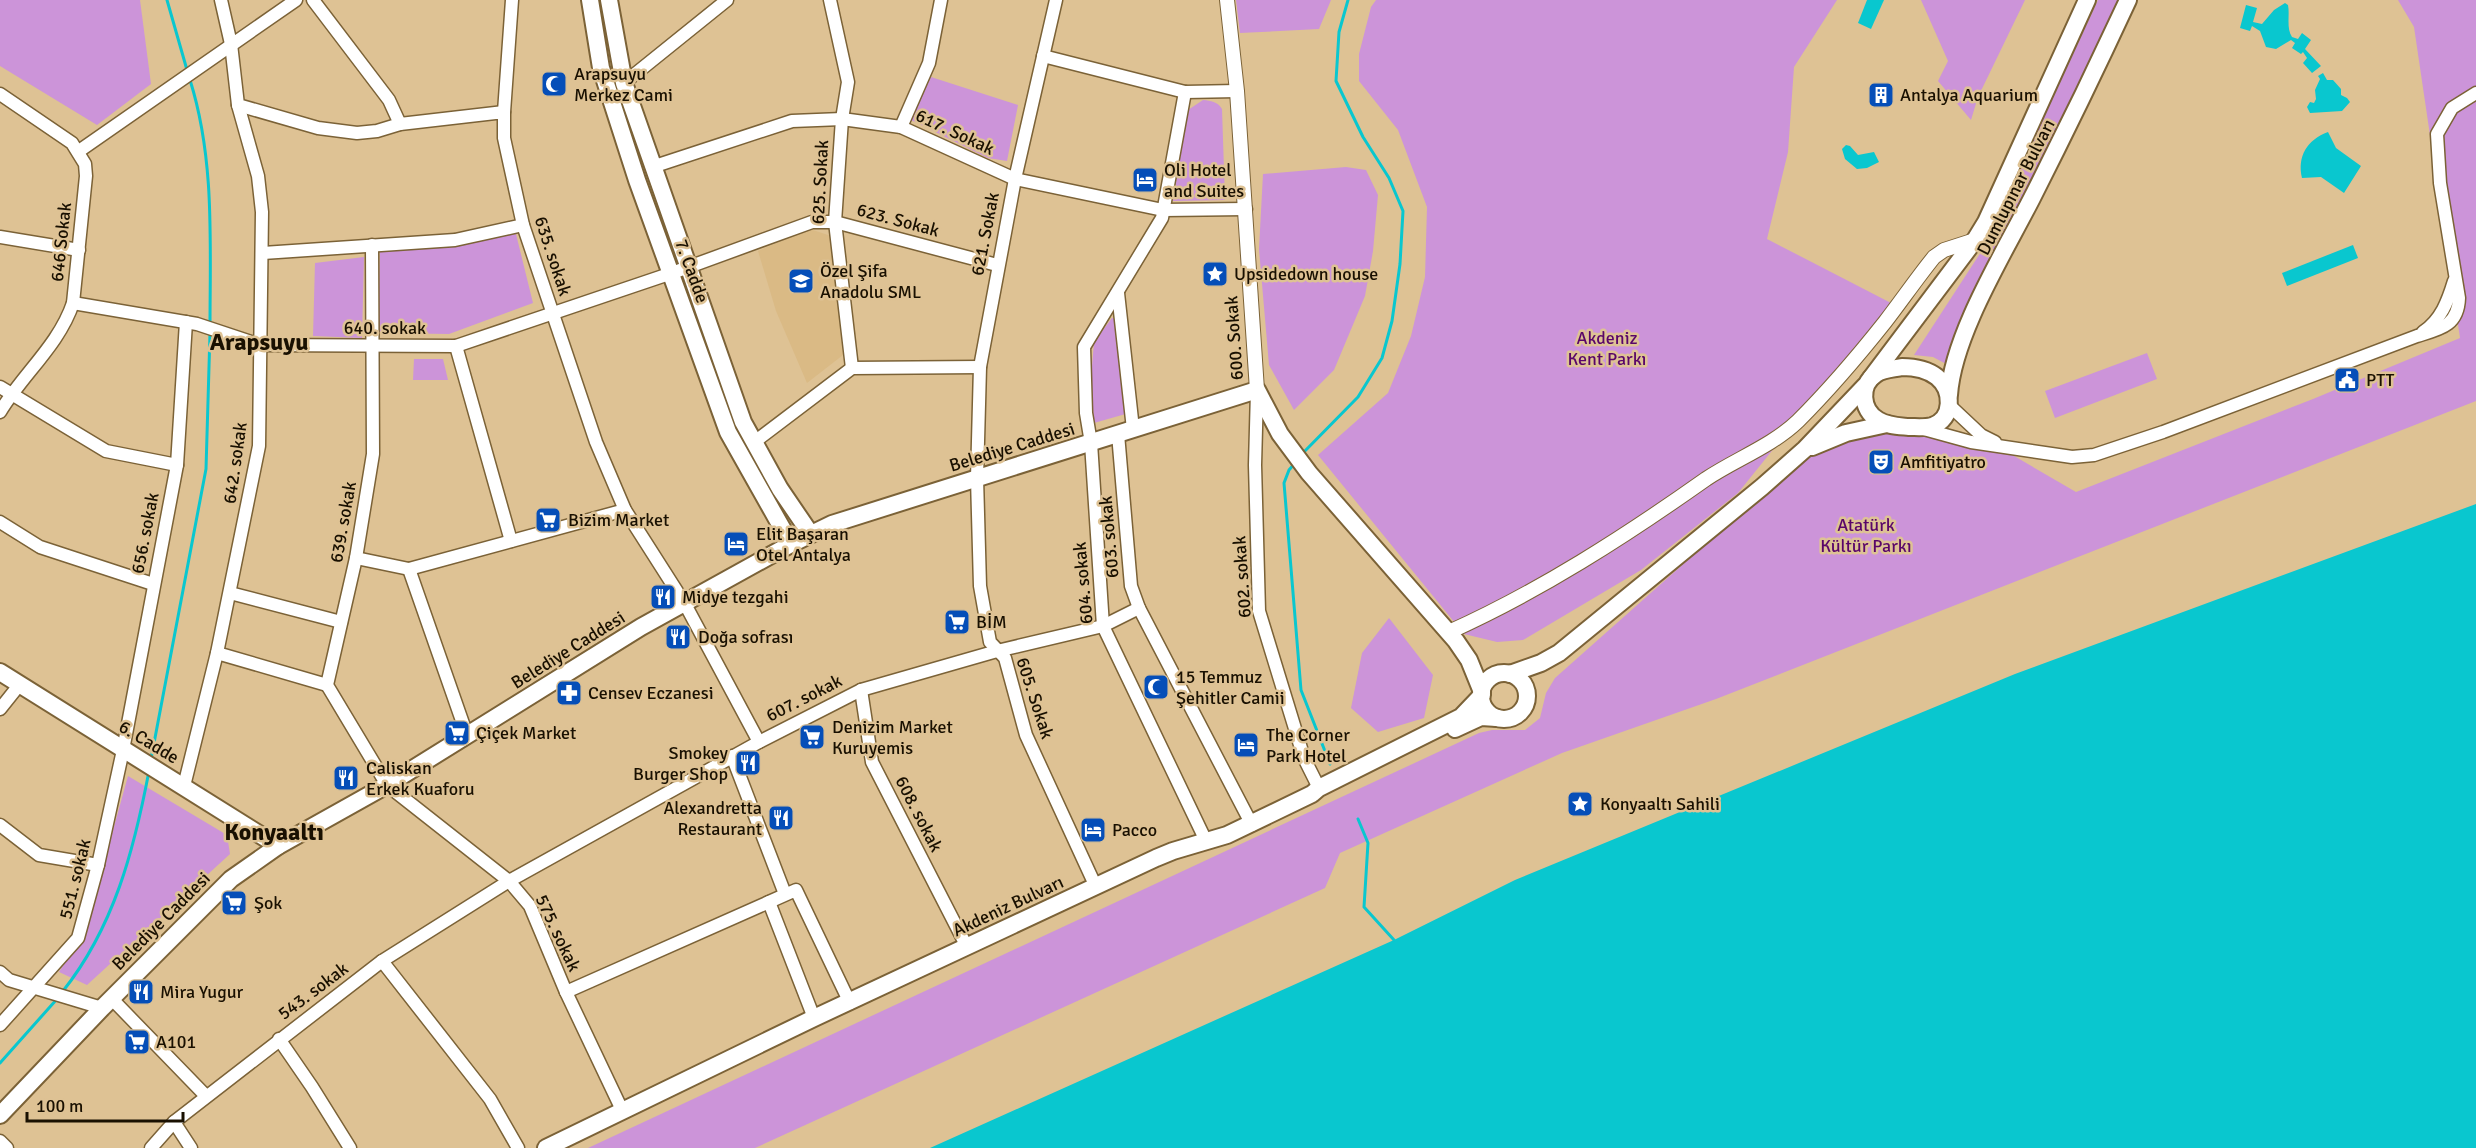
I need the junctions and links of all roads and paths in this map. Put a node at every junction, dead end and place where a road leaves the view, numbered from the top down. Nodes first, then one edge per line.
1 (221, 0) edge
2 (297, 0) edge
3 (313, 0) edge
4 (512, 0) edge
5 (590, 0) edge
6 (609, 0) edge
7 (727, 0) edge
8 (830, 0) edge
9 (941, 0) edge
10 (1056, 0) edge
11 (1227, 0) edge
12 (2087, 0) edge
13 (2128, 0) edge
14 (227, 48) junction
15 (1043, 56) junction
16 (624, 83) junction
17 (1237, 91) junction
18 (1185, 92) junction
19 (2476, 93) edge
20 (0, 94) edge
21 (238, 105) junction
22 (504, 112) junction
23 (842, 119) junction
24 (400, 124) junction
25 (901, 127) junction
26 (79, 151) junction
27 (652, 167) junction
28 (1015, 179) junction
29 (1246, 208) junction
30 (1163, 210) junction
31 (835, 222) junction
32 (523, 225) junction
33 (0, 237) edge
34 (1975, 240) junction
35 (372, 245) junction
36 (79, 250) junction
37 (263, 253) junction
38 (997, 265) junction
39 (680, 270) junction
40 (1118, 293) junction
41 (73, 303) junction
42 (552, 312) junction
43 (191, 323) junction
44 (260, 345) junction
45 (373, 346) junction
46 (456, 346) junction
47 (980, 367) junction
48 (852, 368) junction
49 (1868, 382) junction
50 (1257, 390) junction
51 (5, 391) edge
52 (1949, 400) junction
53 (0, 412) edge
54 (1887, 424) junction
55 (1919, 428) junction
56 (1126, 432) junction
57 (753, 443) junction
58 (1091, 443) junction
59 (2004, 446) junction
60 (1805, 449) junction
61 (177, 465) junction
62 (977, 478) junction
63 (624, 510) junction
64 (0, 522) edge
65 (810, 533) junction
66 (511, 541) junction
67 (790, 544) junction
68 (356, 558) junction
69 (409, 569) junction
70 (153, 584) junction
71 (230, 593) junction
72 (685, 604) junction
73 (1139, 608) junction
74 (341, 621) junction
75 (1103, 626) junction
76 (1452, 636) junction
77 (997, 651) junction
78 (217, 653) junction
79 (1559, 653) junction
80 (0, 672) edge
81 (1508, 674) junction
82 (20, 684) junction
83 (327, 684) junction
84 (861, 690) junction
85 (1482, 693) junction
86 (1527, 699) junction
87 (0, 709) edge
88 (1497, 717) junction
89 (467, 735) junction
90 (759, 742) junction
91 (123, 750) junction
92 (732, 756) junction
93 (387, 785) junction
94 (184, 786) junction
95 (1316, 791) junction
96 (0, 825) edge
97 (1252, 825) junction
98 (1206, 842) junction
99 (278, 846) junction
100 (98, 865) junction
101 (509, 881) junction
102 (1096, 887) junction
103 (791, 892) junction
104 (769, 902) junction
105 (967, 947) junction
106 (382, 961) junction
107 (0, 972) edge
108 (35, 988) junction
109 (566, 992) junction
110 (99, 1003) junction
111 (850, 1003) junction
112 (814, 1018) junction
113 (0, 1024) edge
114 (279, 1039) junction
115 (206, 1096) junction
116 (622, 1110) junction
117 (0, 1115) edge
118 (174, 1122) junction
119 (0, 1141) edge
120 (7, 1148) edge
121 (152, 1148) edge
122 (191, 1148) edge
123 (350, 1148) edge
124 (518, 1148) edge
125 (546, 1148) edge

1 - 14 street
2 - 14 street
3 - 24 street
4 - 22 street
5 - 39 main road, 7. Cadde
6 - 16 main road, 7. Cadde
7 - 16 street
8 - 23 street, 625. Sokak
9 - 25 street
10 - 15 street, 621. Sokak
11 - 17 street, 600. Sokak
12 - 34 main road, Dumlupınar Bulvarı
13 - 52 main road, Dumlupınar Bulvarı
14 - 21 street
14 - 26 street
15 - 18 street
15 - 28 street, 621. Sokak
16 - 27 main road, 7. Cadde
17 - 18 street
17 - 29 street, 600. Sokak
18 - 30 street, 604. sokak
19 - 59 street
20 - 26 street
21 - 24 street
21 - 37 street, 642. sokak
22 - 24 street
22 - 32 street, 635. sokak
23 - 25 street, 617. Sokak
23 - 27 street, 617. Sokak
23 - 31 street, 625. Sokak
25 - 28 street, 617. Sokak
26 - 36 street, 646 Sokak
27 - 39 main road, 7. Cadde
28 - 30 street, 617. Sokak
28 - 38 street, 621. Sokak
29 - 30 street, 617. Sokak
29 - 50 street, 600. Sokak
30 - 40 street, 604. sokak
31 - 38 street, 623. Sokak
31 - 39 street, 623. Sokak
31 - 48 street, 625. Sokak
32 - 35 street
32 - 42 street, 635. sokak
33 - 36 street
34 - 49 main road, Dumlupınar Bulvarı
34 - 76 street
35 - 37 street
35 - 45 street, 639. sokak
36 - 41 street, 646 Sokak
37 - 44 street, 642. sokak
38 - 47 street, 621. Sokak
39 - 42 street, 640. sokak
39 - 57 main road, 7. Cadde
39 - 67 main road, 7. Cadde
40 - 56 street, 603. sokak
40 - 58 street, 604. sokak
41 - 43 street, 640. sokak
41 - 51 street, 646 Sokak
42 - 46 street, 640. sokak
42 - 63 street, 635. sokak
43 - 44 street, 640. sokak
43 - 61 street, 656. sokak
44 - 45 street, 640. sokak
44 - 71 street, 642. sokak
45 - 46 street, 640. sokak
45 - 68 street, 639. sokak
46 - 66 street
47 - 48 street
47 - 62 street, 621. Sokak
48 - 57 street
49 - 52 main road
49 - 54 main road
49 - 60 main road, Dumlupınar Bulvarı
50 - 56 main road, Belediye Caddesi
50 - 76 main road, 600. Sokak
50 - 95 street, 602. sokak
51 - 53 street, 646 Sokak
51 - 61 street
52 - 55 main road
52 - 59 street
54 - 55 main road
54 - 60 main road
55 - 59 street
56 - 58 main road, Belediye Caddesi
56 - 73 street, 603. sokak
57 - 65 main road, 7. Cadde
58 - 62 main road, Belediye Caddesi
58 - 75 street, 604. sokak
60 - 79 main road, Dumlupınar Bulvarı
61 - 70 street, 656. sokak
62 - 65 main road, Belediye Caddesi
62 - 77 street, 605. Sokak
63 - 66 street
63 - 72 street, 635. sokak
64 - 70 street
65 - 67 main road, Belediye Caddesi
66 - 69 street
67 - 72 main road, Belediye Caddesi
68 - 69 street
68 - 74 street, 639. sokak
69 - 89 street
70 - 91 street, 656. sokak
71 - 74 street
71 - 78 street, 642. sokak
72 - 89 main road, Belediye Caddesi
72 - 90 street, 635. sokak
73 - 75 street, 607. sokak
73 - 97 street, 603. sokak
74 - 83 street, 639. sokak
75 - 77 street, 607. sokak
75 - 98 street, 604. sokak
76 - 81 main road
76 - 85 main road
77 - 84 street, 607. sokak
77 - 102 street, 605. Sokak
78 - 83 street
78 - 94 street, 642. sokak
79 - 81 main road
79 - 86 main road
80 - 82 main road, 6. Cadde
81 - 85 main road
81 - 86 main road
82 - 87 street
82 - 91 main road, 6. Cadde
83 - 93 street
84 - 90 street, 607. sokak
84 - 105 street, 608. sokak
85 - 88 main road
85 - 95 main road, Akdeniz Bulvarı
86 - 88 main road
88 - 95 main road
89 - 93 main road, Belediye Caddesi
90 - 92 street, 607. sokak
91 - 94 main road, 6. Cadde
91 - 100 street, 551. sokak
92 - 101 street, 607. sokak
92 - 103 street
93 - 99 main road, Belediye Caddesi
93 - 101 street, 575. sokak
94 - 99 main road, 6. Cadde
95 - 97 main road, Akdeniz Bulvarı
96 - 100 street
97 - 98 main road, Akdeniz Bulvarı
98 - 102 main road, Akdeniz Bulvarı
99 - 110 main road, Belediye Caddesi
100 - 108 street, 551. sokak
101 - 106 street, 543. sokak
101 - 109 street, 575. sokak
102 - 105 main road, Akdeniz Bulvarı
103 - 104 street
103 - 111 street
104 - 109 street
104 - 112 street
105 - 111 main road, Akdeniz Bulvarı
106 - 114 street, 543. sokak
106 - 124 street
107 - 108 street
108 - 110 street
108 - 113 street, 551. sokak
109 - 116 street, 575. sokak
110 - 115 street
110 - 117 main road, Belediye Caddesi
111 - 112 main road, Akdeniz Bulvarı
112 - 116 main road, Akdeniz Bulvarı
114 - 115 street, 543. sokak
114 - 123 street
115 - 118 street, 543. sokak
116 - 125 main road, Akdeniz Bulvarı
118 - 121 street, 543. sokak
118 - 122 street
119 - 120 street

